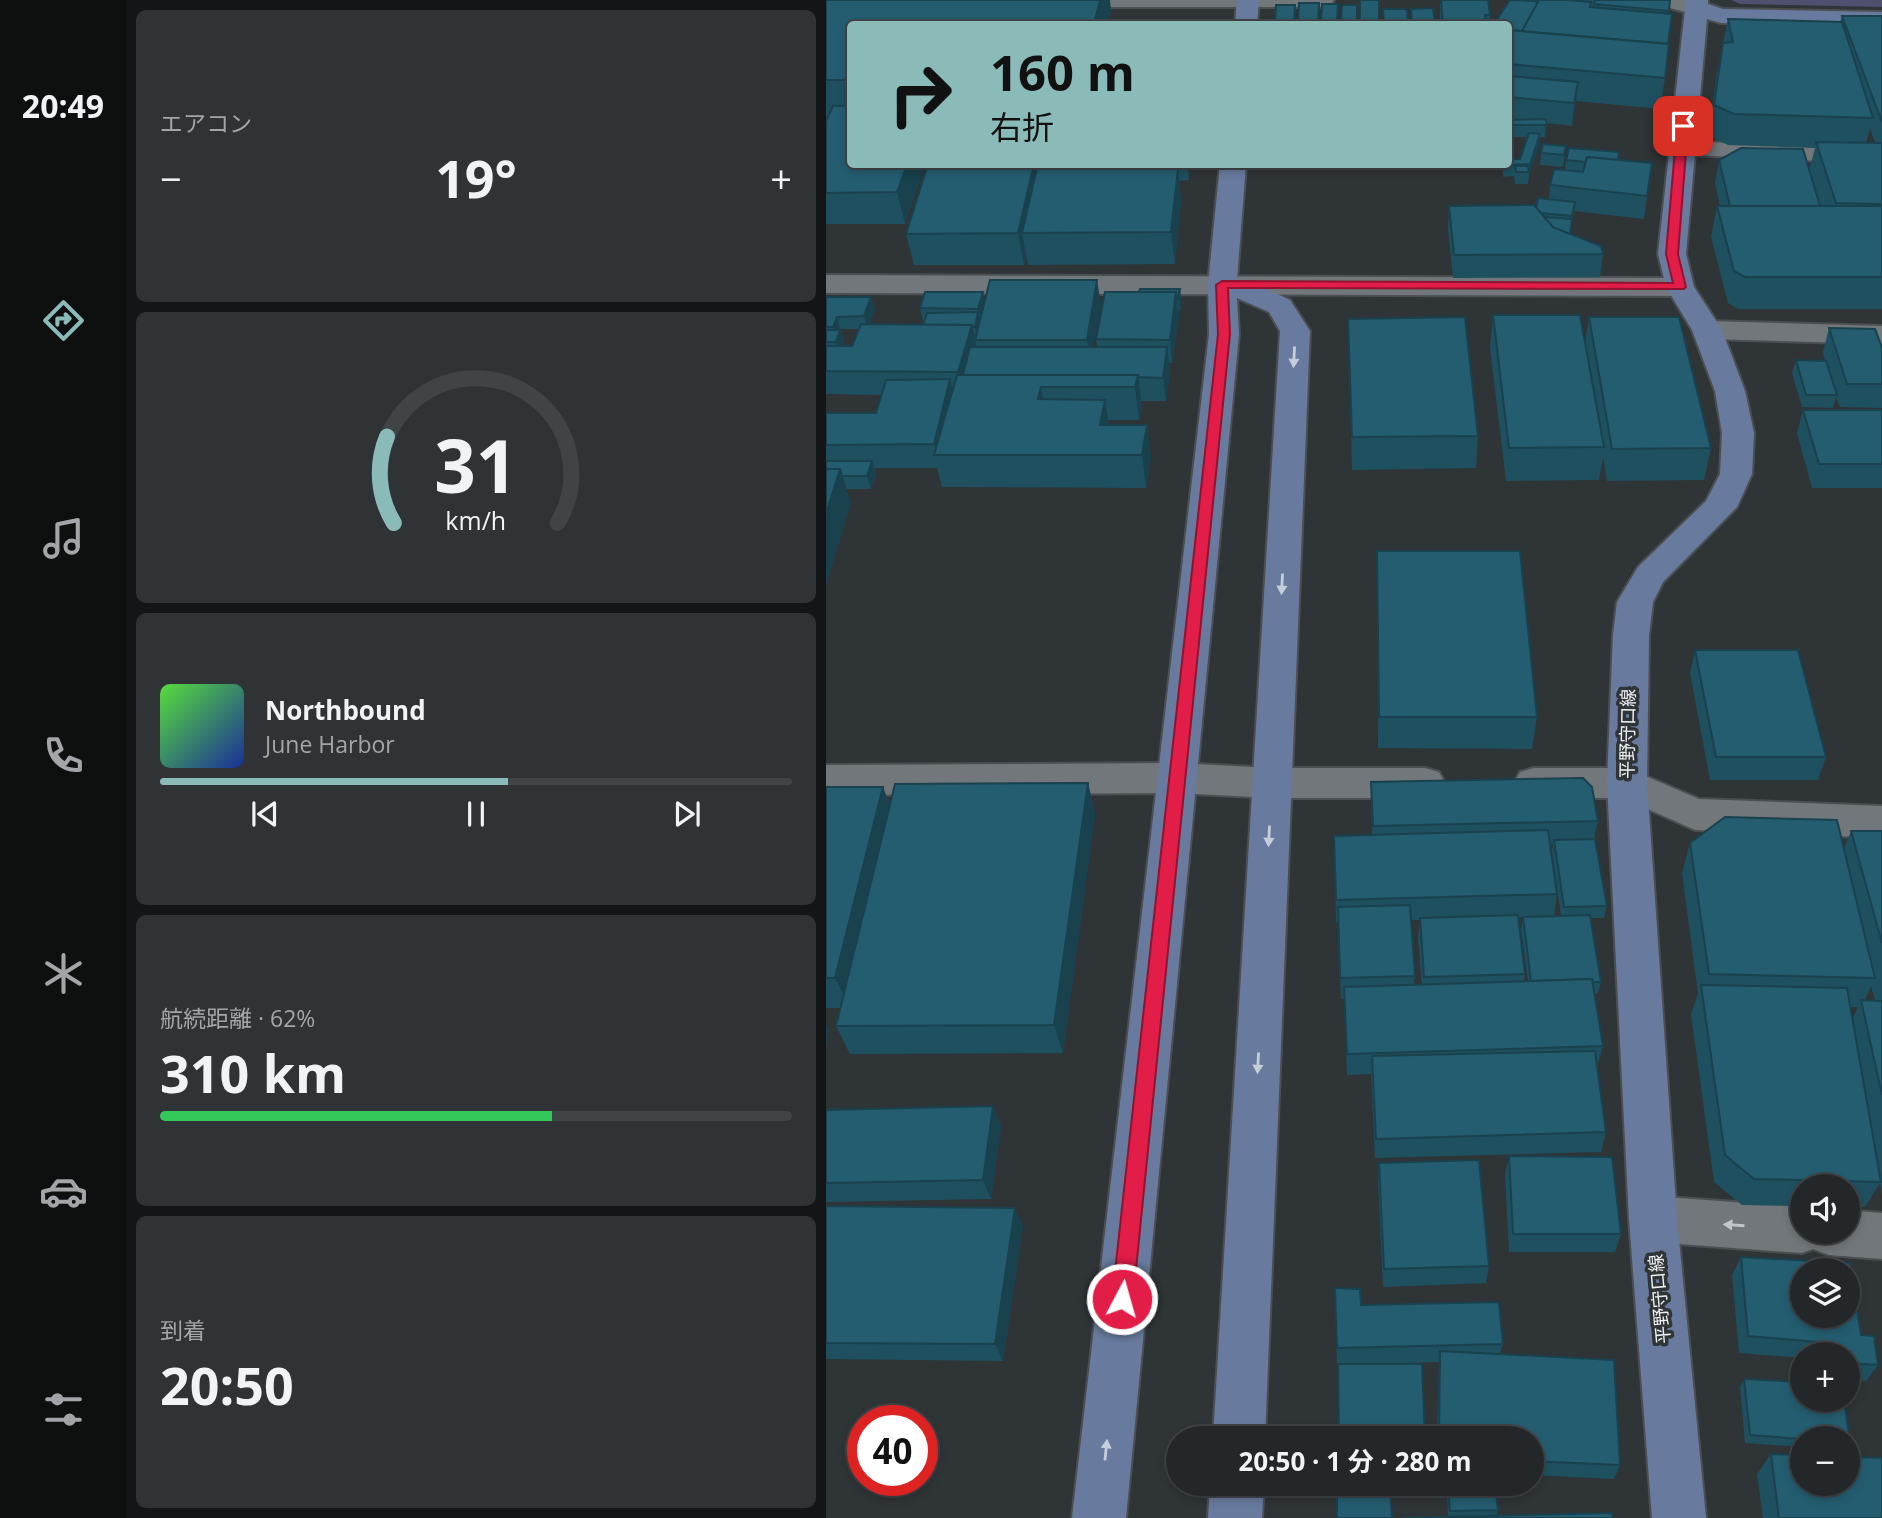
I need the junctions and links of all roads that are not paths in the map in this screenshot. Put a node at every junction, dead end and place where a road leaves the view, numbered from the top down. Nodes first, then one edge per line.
1 (1108, 0) edge
2 (1248, 0) edge
3 (1323, 0) edge
4 (1686, 3) edge
5 (1882, 19) edge
6 (1246, 21) edge
7 (1680, 149) junction
8 (1882, 156) edge
9 (1233, 168) edge
10 (826, 284) edge
11 (1222, 285) junction
12 (1680, 287) junction
13 (1707, 330) junction
14 (1882, 335) edge
15 (1177, 778) junction
16 (826, 780) edge
17 (1272, 783) junction
18 (1463, 783) edge
19 (1504, 783) edge
20 (1627, 783) junction
21 (1882, 821) edge
22 (1653, 1219) junction
23 (1790, 1229) edge
24 (1860, 1234) edge
25 (1882, 1236) edge
26 (1240, 1426) edge
27 (1236, 1496) edge
28 (1099, 1518) edge
29 (1235, 1518) edge
30 (1679, 1518) edge

1 - 2 street
2 - 3 street
2 - 6 street
4 - 5 street
4 - 7 street, 平野守口線
7 - 8 street
7 - 12 street, 平野守口線
9 - 11 street
10 - 11 street
11 - 12 street
11 - 15 street
11 -> 17 street
12 - 13 street, 平野守口線
13 - 14 street
13 - 20 street, 平野守口線
15 - 16 street
15 - 17 street
28 -> 15 street
17 - 18 street
17 -> 26 street
19 - 20 street
20 - 21 street
20 - 22 street, 平野守口線
23 -> 22 street
22 - 30 street, 平野守口線
24 - 25 street
27 - 29 street

